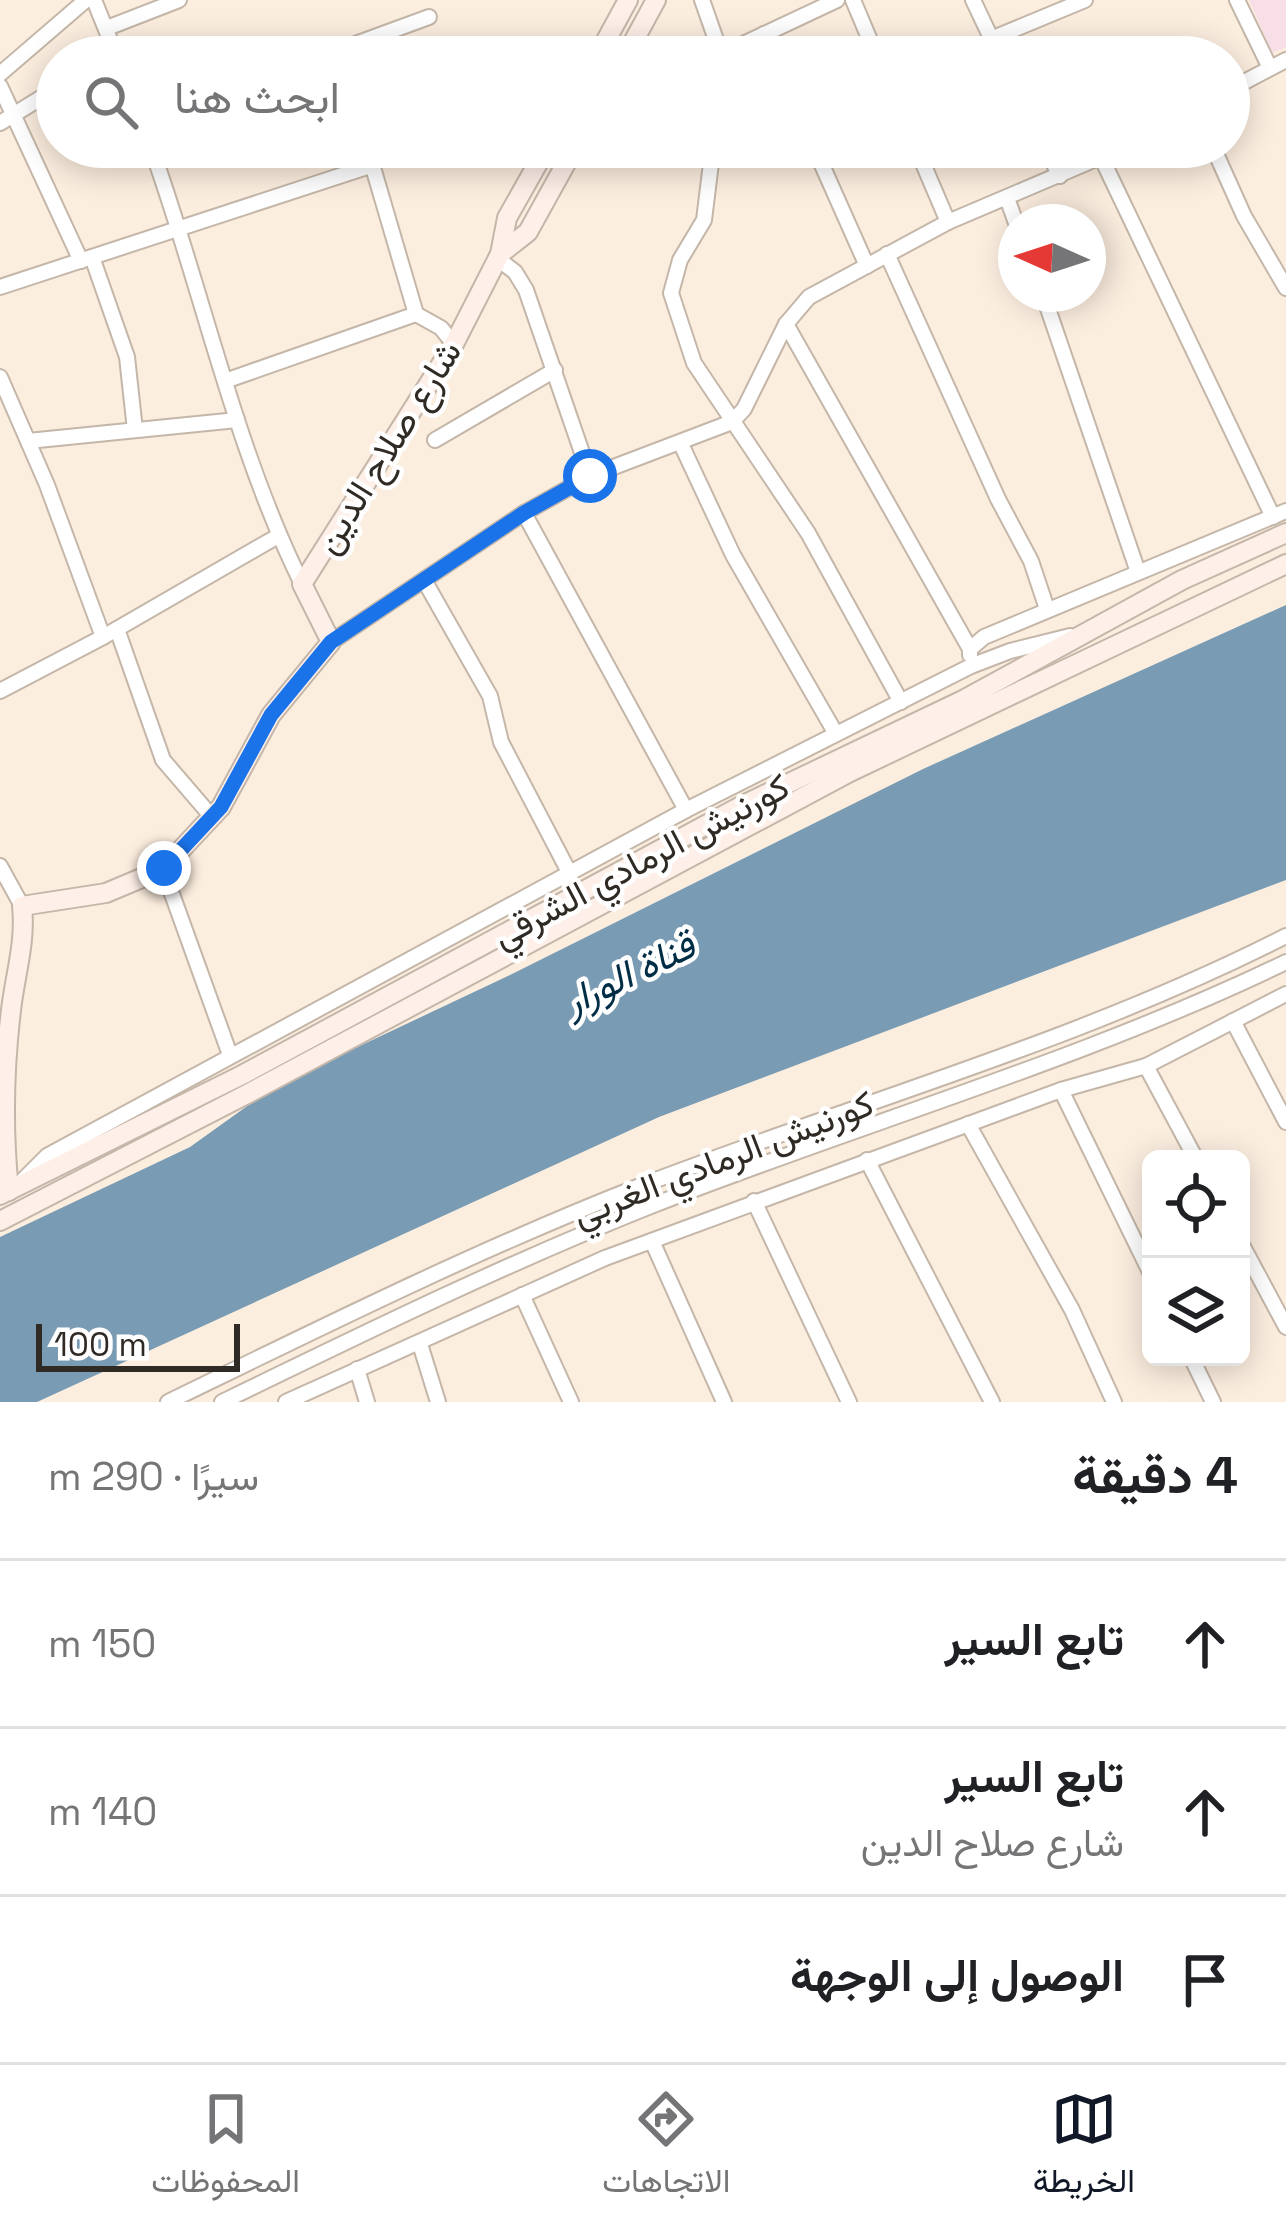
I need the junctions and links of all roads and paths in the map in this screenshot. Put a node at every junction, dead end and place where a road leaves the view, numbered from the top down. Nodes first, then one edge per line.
1 (92, 0) edge
2 (179, 0) edge
3 (656, 0) edge
4 (702, 0) edge
5 (837, 0) edge
6 (853, 0) edge
7 (973, 0) edge
8 (1085, 0) edge
9 (1237, 0) edge
10 (623, 3) edge
11 (429, 17) dead end
12 (105, 23) junction
13 (764, 34) joint
14 (47, 36) edge
15 (109, 36) edge
16 (380, 36) edge
17 (607, 36) edge
18 (636, 36) edge
19 (715, 36) edge
20 (760, 36) edge
21 (869, 36) edge
22 (990, 36) edge
23 (998, 36) edge
24 (36, 45) edge
25 (1286, 60) edge
26 (1270, 68) junction
27 (0, 74) edge
28 (1250, 79) edge
29 (0, 86) edge
30 (36, 98) edge
31 (7, 113) edge
32 (36, 166) edge
33 (37, 168) edge
34 (159, 168) edge
35 (363, 168) edge
36 (374, 168) edge
37 (535, 168) edge
38 (563, 168) edge
39 (710, 168) edge
40 (823, 168) edge
41 (925, 168) edge
42 (1056, 168) edge
43 (1080, 168) edge
44 (1107, 168) edge
45 (1222, 168) edge
46 (1060, 176) junction
47 (1007, 198) junction
48 (1009, 204) edge
49 (948, 222) junction
50 (179, 225) junction
51 (887, 254) junction
52 (499, 257) junction
53 (87, 259) junction
54 (867, 266) junction
55 (0, 287) edge
56 (1286, 288) edge
57 (1049, 312) edge
58 (416, 314) junction
59 (786, 324) junction
60 (454, 344) junction
61 (555, 370) junction
62 (0, 376) edge
63 (225, 381) junction
64 (236, 420) junction
65 (731, 422) junction
66 (135, 430) junction
67 (435, 440) dead end
68 (28, 441) junction
69 (681, 444) junction
70 (590, 476) junction
71 (524, 513) junction
72 (1280, 514) edge
73 (278, 536) junction
74 (1280, 536) edge
75 (1286, 564) edge
76 (1138, 572) junction
77 (424, 580) junction
78 (302, 584) junction
79 (1047, 609) junction
80 (110, 633) junction
81 (1081, 634) junction
82 (331, 642) junction
83 (970, 649) junction
84 (971, 666) junction
85 (0, 691) edge
86 (901, 702) junction
87 (836, 734) junction
88 (686, 810) junction
89 (212, 817) junction
90 (0, 866) edge
91 (164, 868) junction
92 (569, 872) junction
93 (22, 906) junction
94 (1286, 937) edge
95 (1286, 962) edge
96 (1286, 994) edge
97 (5, 1013) edge
98 (1233, 1021) junction
99 (230, 1055) junction
100 (977, 1064) junction
101 (1146, 1066) junction
102 (986, 1085) junction
103 (1061, 1090) junction
104 (1286, 1122) edge
105 (968, 1124) junction
106 (1191, 1150) edge
107 (867, 1160) junction
108 (7, 1184) edge
109 (754, 1201) junction
110 (0, 1221) edge
111 (652, 1241) junction
112 (1143, 1258) edge
113 (1249, 1258) edge
114 (522, 1295) junction
115 (1286, 1327) edge
116 (420, 1344) junction
117 (1195, 1366) edge
118 (357, 1369) junction
119 (168, 1402) edge
120 (222, 1402) edge
121 (286, 1402) edge
122 (367, 1402) edge
123 (438, 1402) edge
124 (571, 1402) edge
125 (724, 1402) edge
126 (849, 1402) edge
127 (992, 1402) edge
128 (1114, 1402) edge
129 (1213, 1402) edge

1 - 12 street
1 - 14 street
2 - 12 street
3 - 18 main road
4 - 19 street
5 - 13 street
6 - 21 street
7 - 22 street
8 - 23 street
9 - 26 street
10 - 17 main road
11 - 16 street
12 - 15 street
13 - 20 street
24 - 27 street
25 - 26 street
26 - 28 street
29 - 31 street
30 - 31 street
31 - 32 street
33 - 53 street
34 - 50 street
35 - 50 street
36 - 58 street
37 - 52 main road, شارع صلاح الدين
38 - 52 main road, شارع صلاح الدين
39 - 65 street
40 - 54 street
41 - 49 street
42 - 46 street
43 - 46 street
44 - 72 street
45 - 56 street
46 - 47 street
47 - 48 street
47 - 49 street
49 - 51 street
50 - 53 street
50 - 63 street
51 - 54 street
51 - 79 street
52 - 60 main road, شارع صلاح الدين
52 - 61 street
53 - 55 street
53 - 66 street
54 - 59 street
57 - 76 street
58 - 60 street
58 - 63 street
59 - 65 street
59 - 83 street
60 - 78 main road, شارع صلاح الدين
61 - 67 street
61 - 70 street
62 - 68 street
63 - 64 street
64 - 66 street
64 - 73 street
65 - 69 street
65 - 86 street
66 - 68 street
68 - 80 street
69 - 70 street
69 - 87 street
70 - 71 street
71 - 77 street
71 - 88 street
72 - 76 street
73 - 78 street
73 - 80 street
74 - 75 main road
74 - 81 main road, كورنيش الرمادي الشرقي
75 - 110 main road, كورنيش الرمادي الشرقي
76 - 79 street
77 - 82 street
77 - 92 street
78 - 82 main road, شارع صلاح الدين
79 - 83 street
80 - 85 street
80 - 89 street
81 - 84 street
81 - 108 main road, كورنيش الرمادي الشرقي
82 - 89 main road
83 - 84 street
84 - 86 street
86 - 87 street
87 - 88 street
88 - 92 street
89 - 91 main road
90 - 93 street
91 - 93 main road
91 - 99 street
92 - 99 street
93 - 97 main road
94 - 100 street, كورنيش الرمادي الغربي
95 - 102 street, كورنيش الرمادي الغربي
96 - 98 street
97 - 108 main road
98 - 101 street
98 - 104 street
99 - 108 street
100 - 102 street
100 - 119 street, كورنيش الرمادي الغربي
101 - 103 street
101 - 106 street
102 - 120 street, كورنيش الرمادي الغربي
103 - 105 street
103 - 112 street
105 - 107 street
105 - 128 street
107 - 109 street
107 - 127 street
109 - 111 street
109 - 126 street
111 - 114 street
111 - 125 street
113 - 115 street
114 - 116 street
114 - 124 street
116 - 118 street
116 - 123 street
117 - 129 street
118 - 121 street
118 - 122 street

